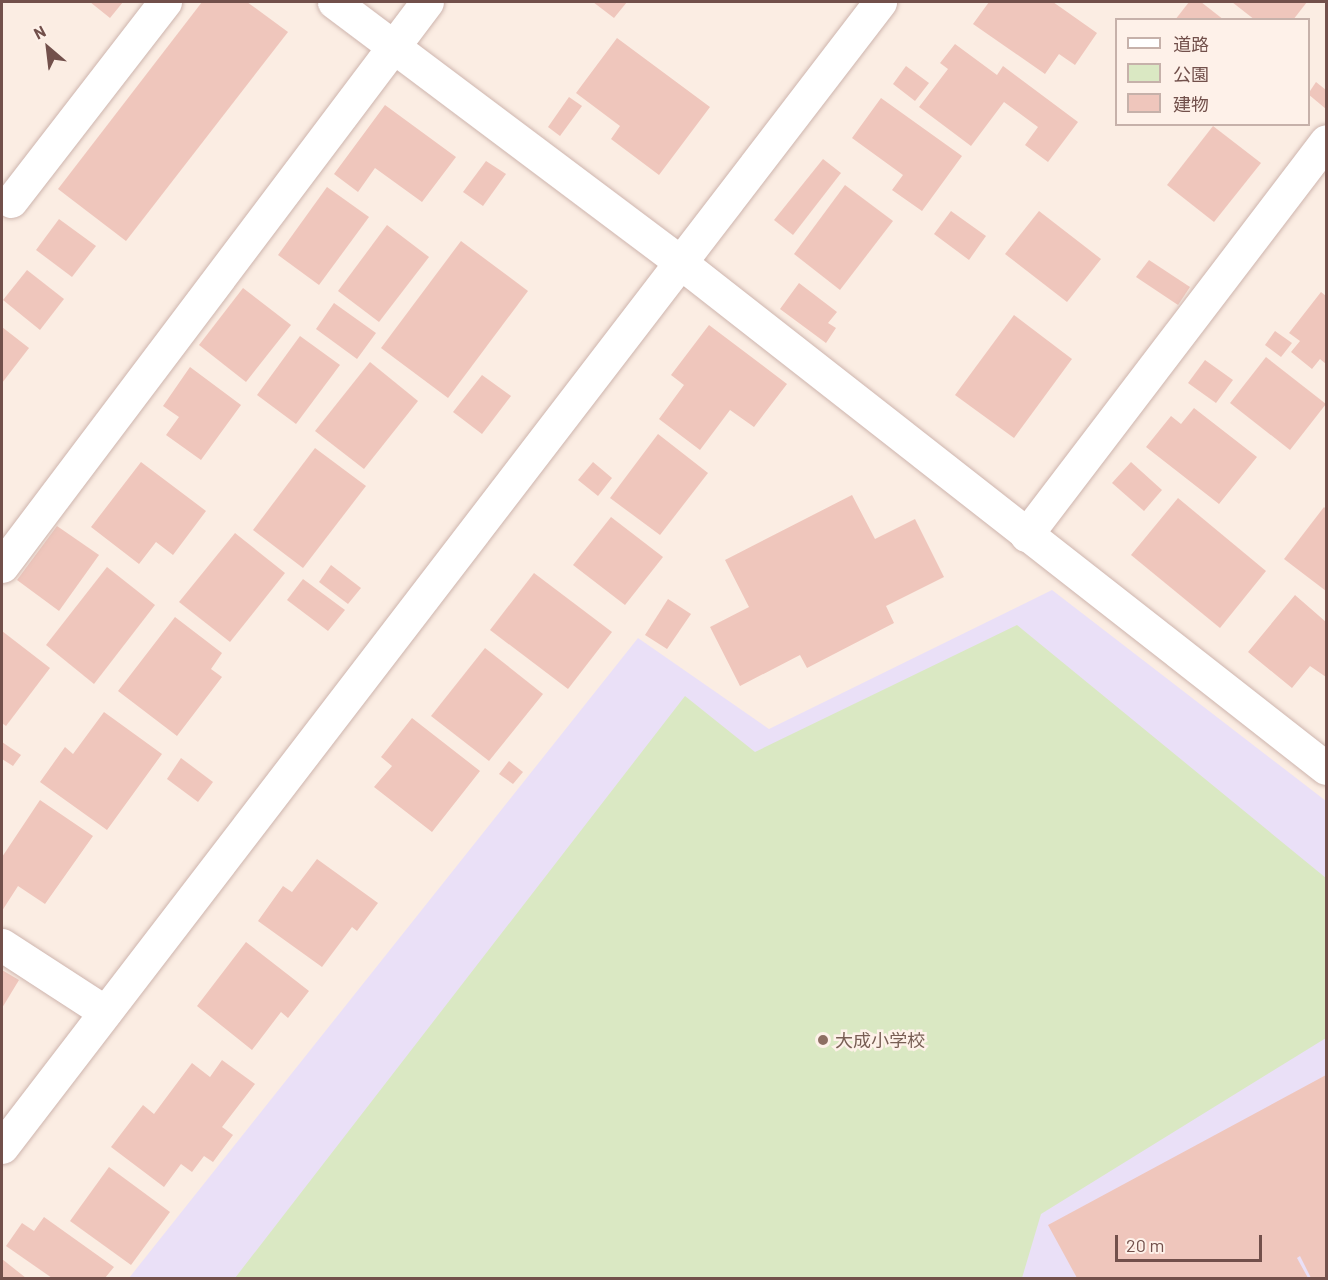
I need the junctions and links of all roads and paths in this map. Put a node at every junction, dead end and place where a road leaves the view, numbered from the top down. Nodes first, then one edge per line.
1 (165, 2) edge
2 (334, 2) edge
3 (427, 2) edge
4 (880, 2) edge
5 (392, 47) junction
6 (1326, 141) edge
7 (11, 201) dead end
8 (681, 263) junction
9 (1026, 535) junction
10 (2, 566) edge
11 (1326, 768) edge
12 (2, 945) edge
13 (105, 1012) junction
14 (2, 1147) edge

1 - 7 street
2 - 5 street
3 - 5 street
4 - 8 street
5 - 8 street
5 - 10 street
6 - 9 street
8 - 9 street
8 - 13 street
9 - 11 street
12 - 13 street
13 - 14 street

